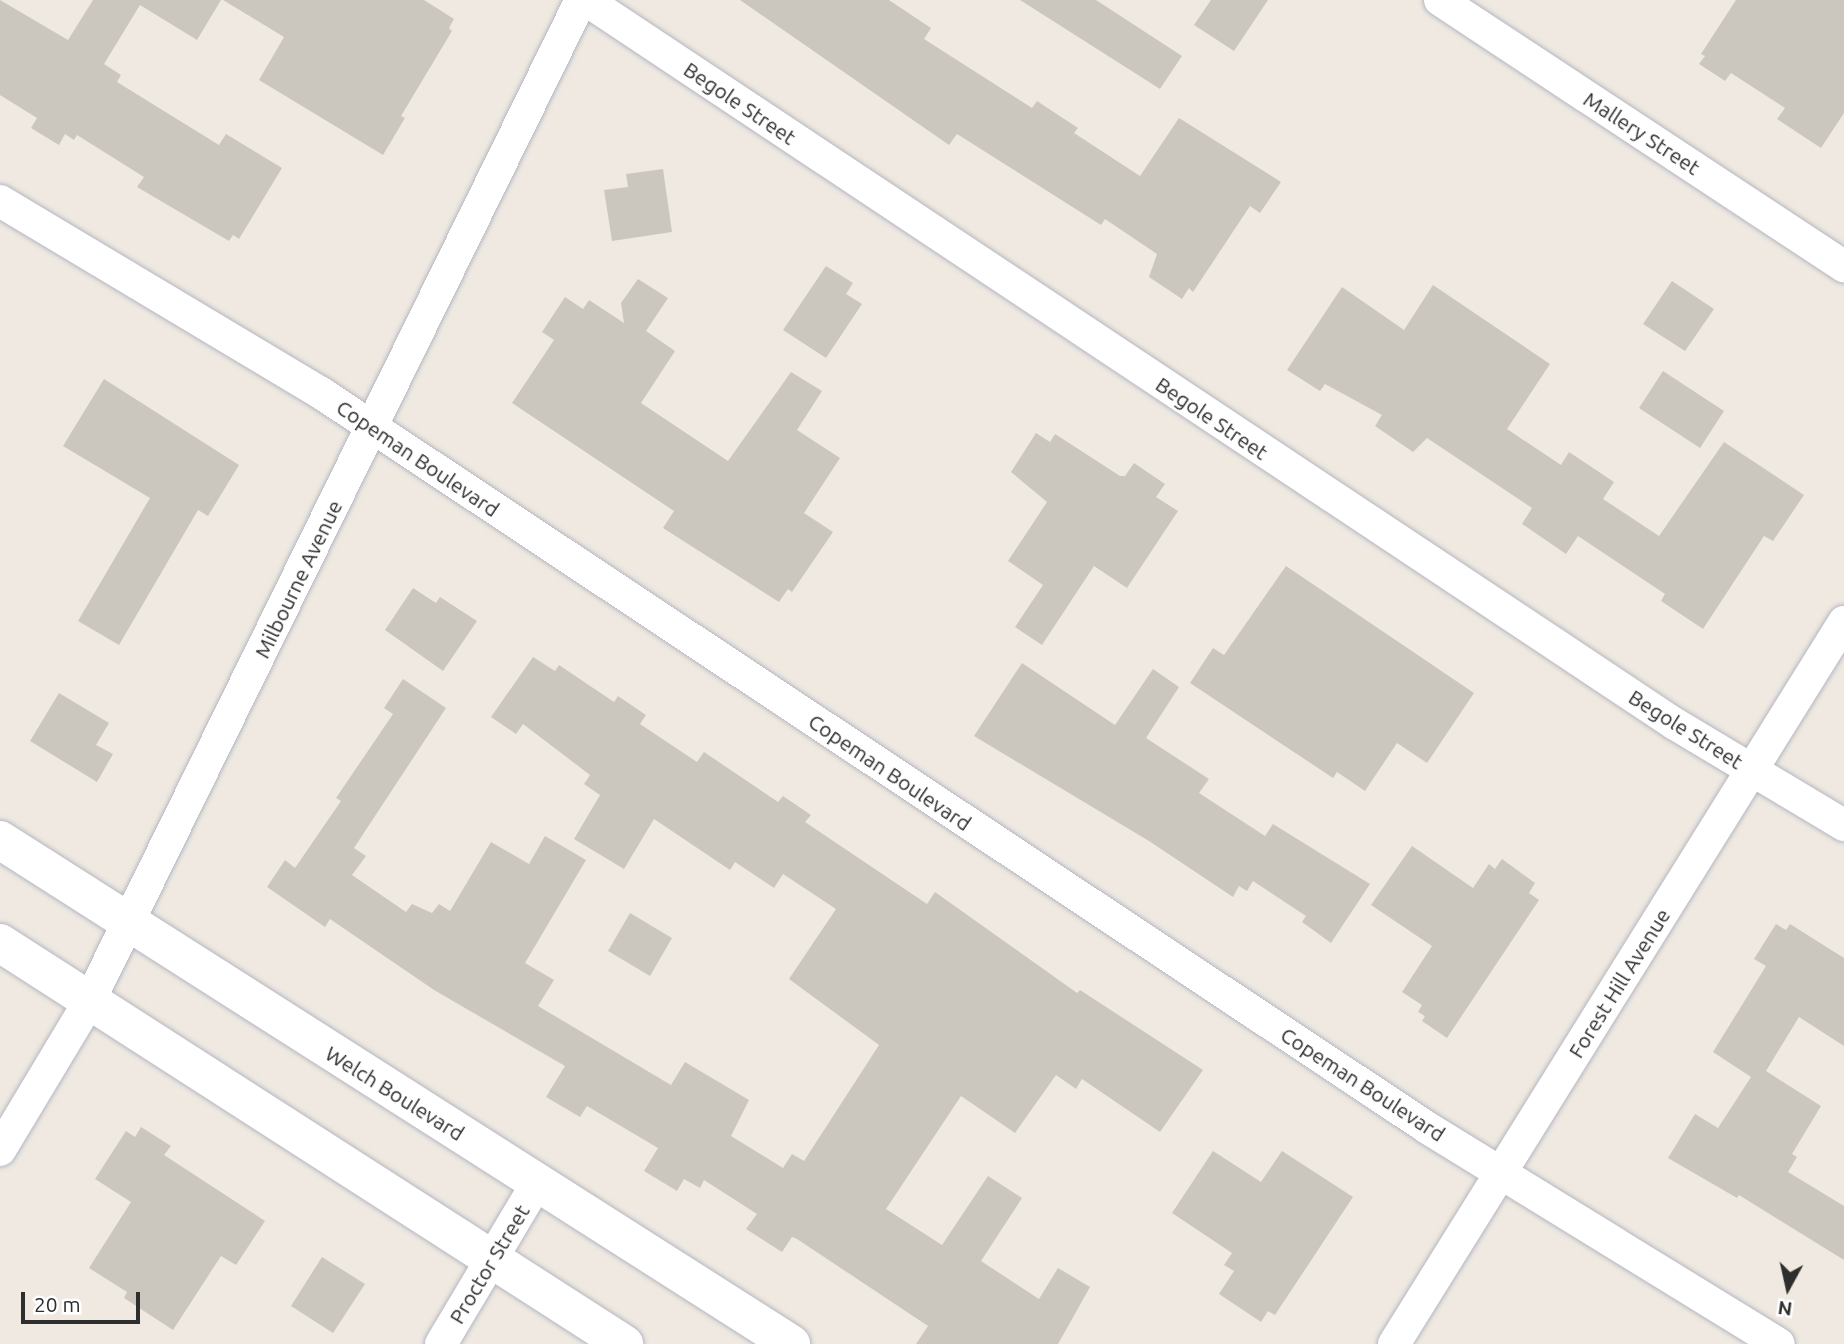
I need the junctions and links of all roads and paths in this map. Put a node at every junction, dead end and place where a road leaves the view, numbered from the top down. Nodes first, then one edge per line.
1 (583, 0) edge
2 (1440, 0) edge
3 (0, 201) edge
4 (1844, 267) edge
5 (371, 427) junction
6 (1844, 622) edge
7 (1751, 771) junction
8 (1844, 825) edge
9 (0, 840) edge
10 (128, 923) junction
11 (0, 943) edge
12 (89, 1002) junction
13 (0, 1150) edge
14 (1501, 1173) junction
15 (537, 1183) junction
16 (489, 1260) junction
17 (441, 1344) edge
18 (624, 1344) edge
19 (791, 1344) edge
20 (1394, 1344) edge
21 (1779, 1344) edge

1 - 5 street, Milbourne Avenue
1 - 7 street, Begole Street
2 - 4 street, Mallery Street
3 - 5 street, Copeman Boulevard
5 - 10 street, Milbourne Avenue
5 - 14 street, Copeman Boulevard
6 - 7 street, Forest Hill Avenue
7 - 8 street, Begole Street
7 - 14 street, Forest Hill Avenue
9 - 10 main road, Welch Boulevard
10 - 12 street, Milbourne Avenue
10 - 15 main road, Welch Boulevard
11 - 12 main road
12 - 13 street, Milbourne Avenue
12 - 16 main road
14 - 20 street, Forest Hill Avenue
14 - 21 street, Copeman Boulevard
15 - 16 street, Proctor Street
15 - 19 main road, Welch Boulevard
16 - 17 street, Proctor Street
16 - 18 main road

